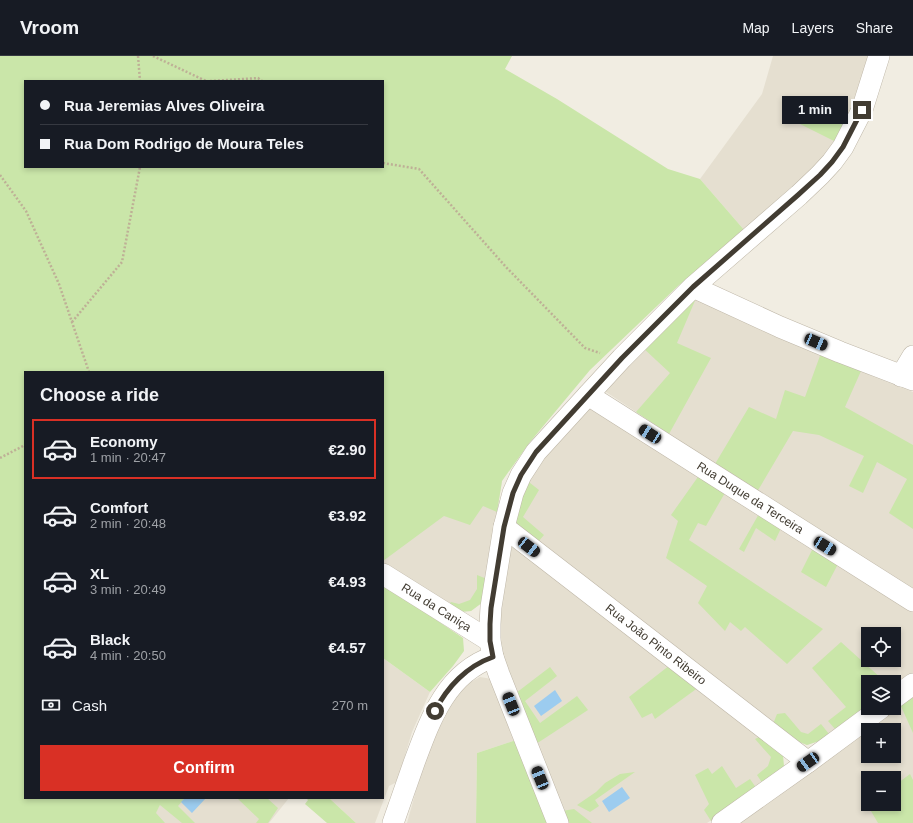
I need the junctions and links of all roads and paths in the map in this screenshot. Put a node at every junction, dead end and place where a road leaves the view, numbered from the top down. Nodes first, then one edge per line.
1 (138, 56) edge
2 (153, 56) edge
3 (879, 56) edge
4 (140, 80) edge
5 (204, 80) edge
6 (226, 80) edge
7 (261, 80) edge
8 (384, 163) edge
9 (140, 168) edge
10 (0, 175) edge
11 (693, 287) junction
12 (72, 322) junction
13 (913, 356) edge
14 (622, 358) junction
15 (89, 371) edge
16 (907, 378) edge
17 (588, 395) junction
18 (24, 446) edge
19 (0, 458) edge
20 (504, 527) junction
21 (384, 575) edge
22 (913, 601) edge
23 (470, 629) junction
24 (492, 649) junction
25 (471, 668) junction
26 (913, 684) edge
27 (901, 693) edge
28 (872, 715) edge
29 (808, 762) junction
30 (393, 823) edge
31 (558, 823) edge
32 (722, 823) edge

1 - 4 path
2 - 5 path
3 - 11 street
6 - 7 path
8 - 14 path
9 - 12 path
10 - 12 path
11 - 14 street
11 - 16 street
12 - 15 path
13 - 16 street
14 - 17 street
17 - 20 street
17 - 22 street, Rua Duque da Terceira
18 - 19 path
20 - 24 street
20 - 29 street, Rua João Pinto Ribeiro
21 - 23 street, Rua da Caniça
23 - 24 street, Rua da Caniça
23 - 25 street
24 - 25 street
24 - 31 street
25 - 30 street
26 - 27 street
28 - 29 street
29 - 32 street

